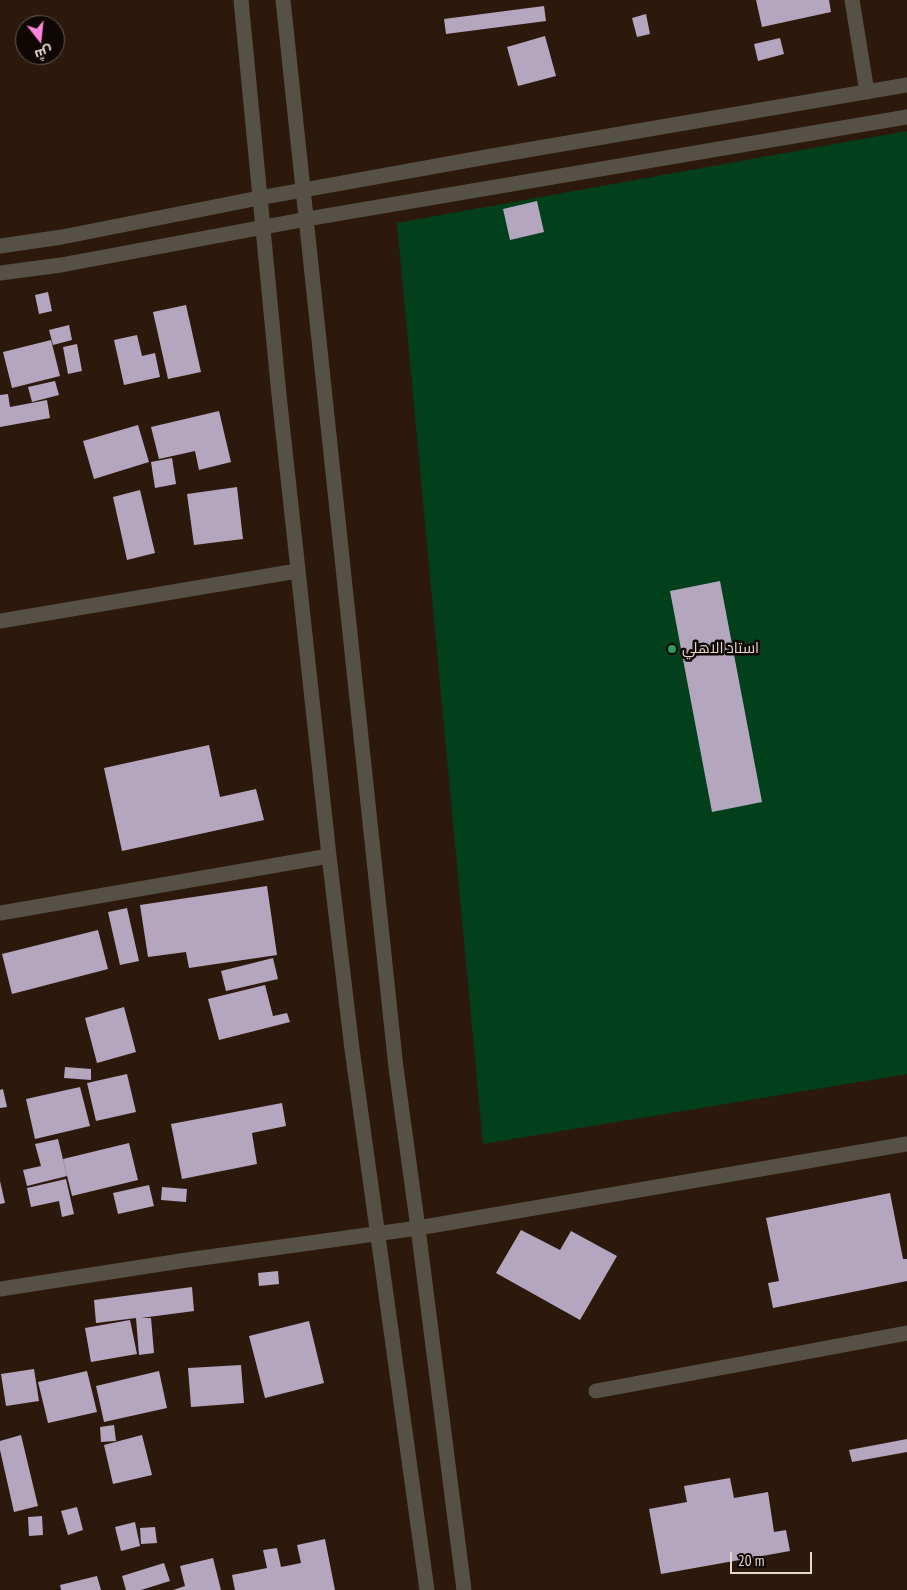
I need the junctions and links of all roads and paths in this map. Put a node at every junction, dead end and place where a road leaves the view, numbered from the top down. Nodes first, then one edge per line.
1 (241, 0) edge
2 (284, 0) edge
3 (852, 0) edge
4 (907, 85) edge
5 (867, 92) junction
6 (907, 117) edge
7 (304, 190) junction
8 (259, 198) junction
9 (307, 219) junction
10 (262, 227) junction
11 (0, 246) edge
12 (0, 273) edge
13 (297, 571) junction
14 (0, 621) edge
15 (329, 856) junction
16 (0, 913) edge
17 (907, 1144) edge
18 (418, 1228) junction
19 (378, 1234) junction
20 (0, 1289) edge
21 (907, 1332) edge
22 (596, 1390) dead end
23 (427, 1590) edge
24 (464, 1590) edge

1 - 8 street
2 - 7 street
3 - 5 street
4 - 5 street
5 - 7 street
6 - 9 street
7 - 8 street
7 - 9 street
8 - 10 street
8 - 11 street
9 - 10 street
9 - 18 street
10 - 12 street
10 - 13 street
13 - 14 street
13 - 15 street
15 - 16 street
15 - 19 street
17 - 18 street
18 - 19 street
18 - 24 street
19 - 20 street
19 - 23 street
21 - 22 street

